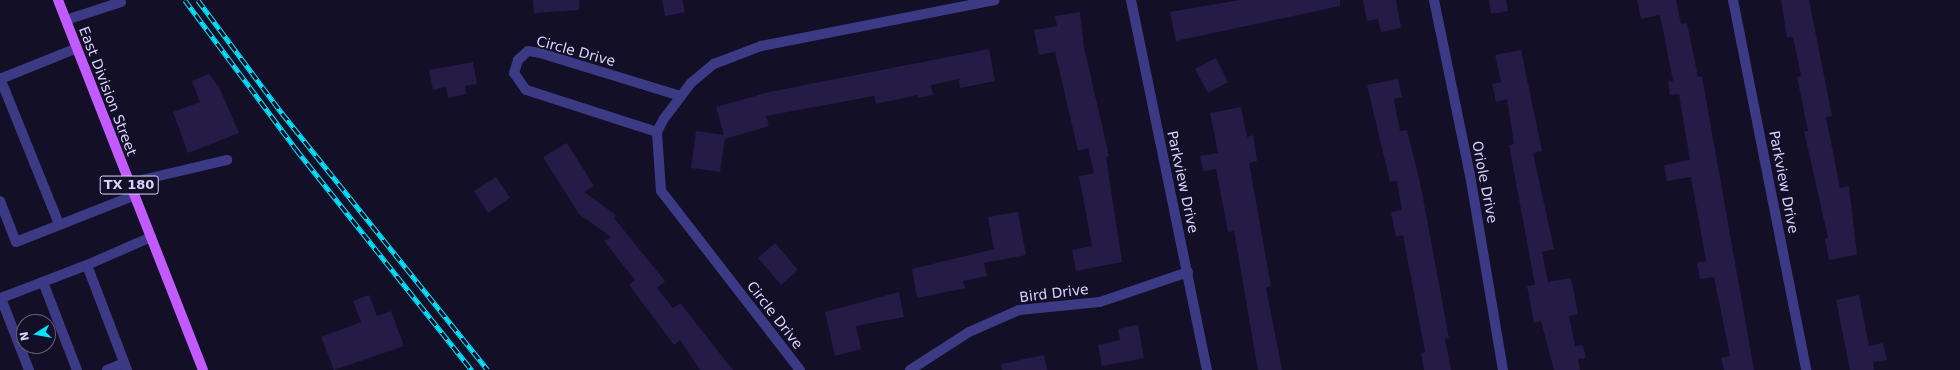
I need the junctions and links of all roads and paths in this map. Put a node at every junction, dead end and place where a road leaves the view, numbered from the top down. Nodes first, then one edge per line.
1 (58, 0) edge
2 (995, 0) edge
3 (1131, 0) edge
4 (1434, 0) edge
5 (1733, 0) edge
6 (121, 2) dead end
7 (66, 20) junction
8 (77, 48) junction
9 (681, 96) junction
10 (657, 132) junction
11 (227, 160) dead end
12 (129, 183) junction
13 (133, 196) junction
14 (0, 201) edge
15 (59, 224) junction
16 (151, 237) junction
17 (87, 265) junction
18 (1188, 272) junction
19 (43, 282) junction
20 (126, 367) edge
21 (29, 370) edge
22 (77, 370) edge
23 (107, 370) edge
24 (203, 370) edge
25 (800, 370) edge
26 (910, 370) edge
27 (1207, 370) edge
28 (1503, 370) edge
29 (1806, 370) edge

1 - 7 main road, East Division Street / TX 180
2 - 9 street
3 - 18 street, Parkview Drive
4 - 28 street, Oriole Drive
5 - 29 street, Parkview Drive
6 - 7 street
7 - 8 main road, East Division Street / TX 180
8 - 12 main road, East Division Street / TX 180
8 - 15 street
9 - 10 street
9 - 10 street, Circle Drive
10 - 25 street, Circle Drive
11 - 12 street
12 - 13 main road, East Division Street / TX 180
13 - 15 street
13 - 16 main road, East Division Street / TX 180
14 - 15 street
16 - 17 street
16 - 24 main road, East Division Street / TX 180
17 - 19 street
17 - 20 street
18 - 26 street, Bird Drive
18 - 27 street, Parkview Drive
19 - 21 street
19 - 22 street
20 - 23 street

